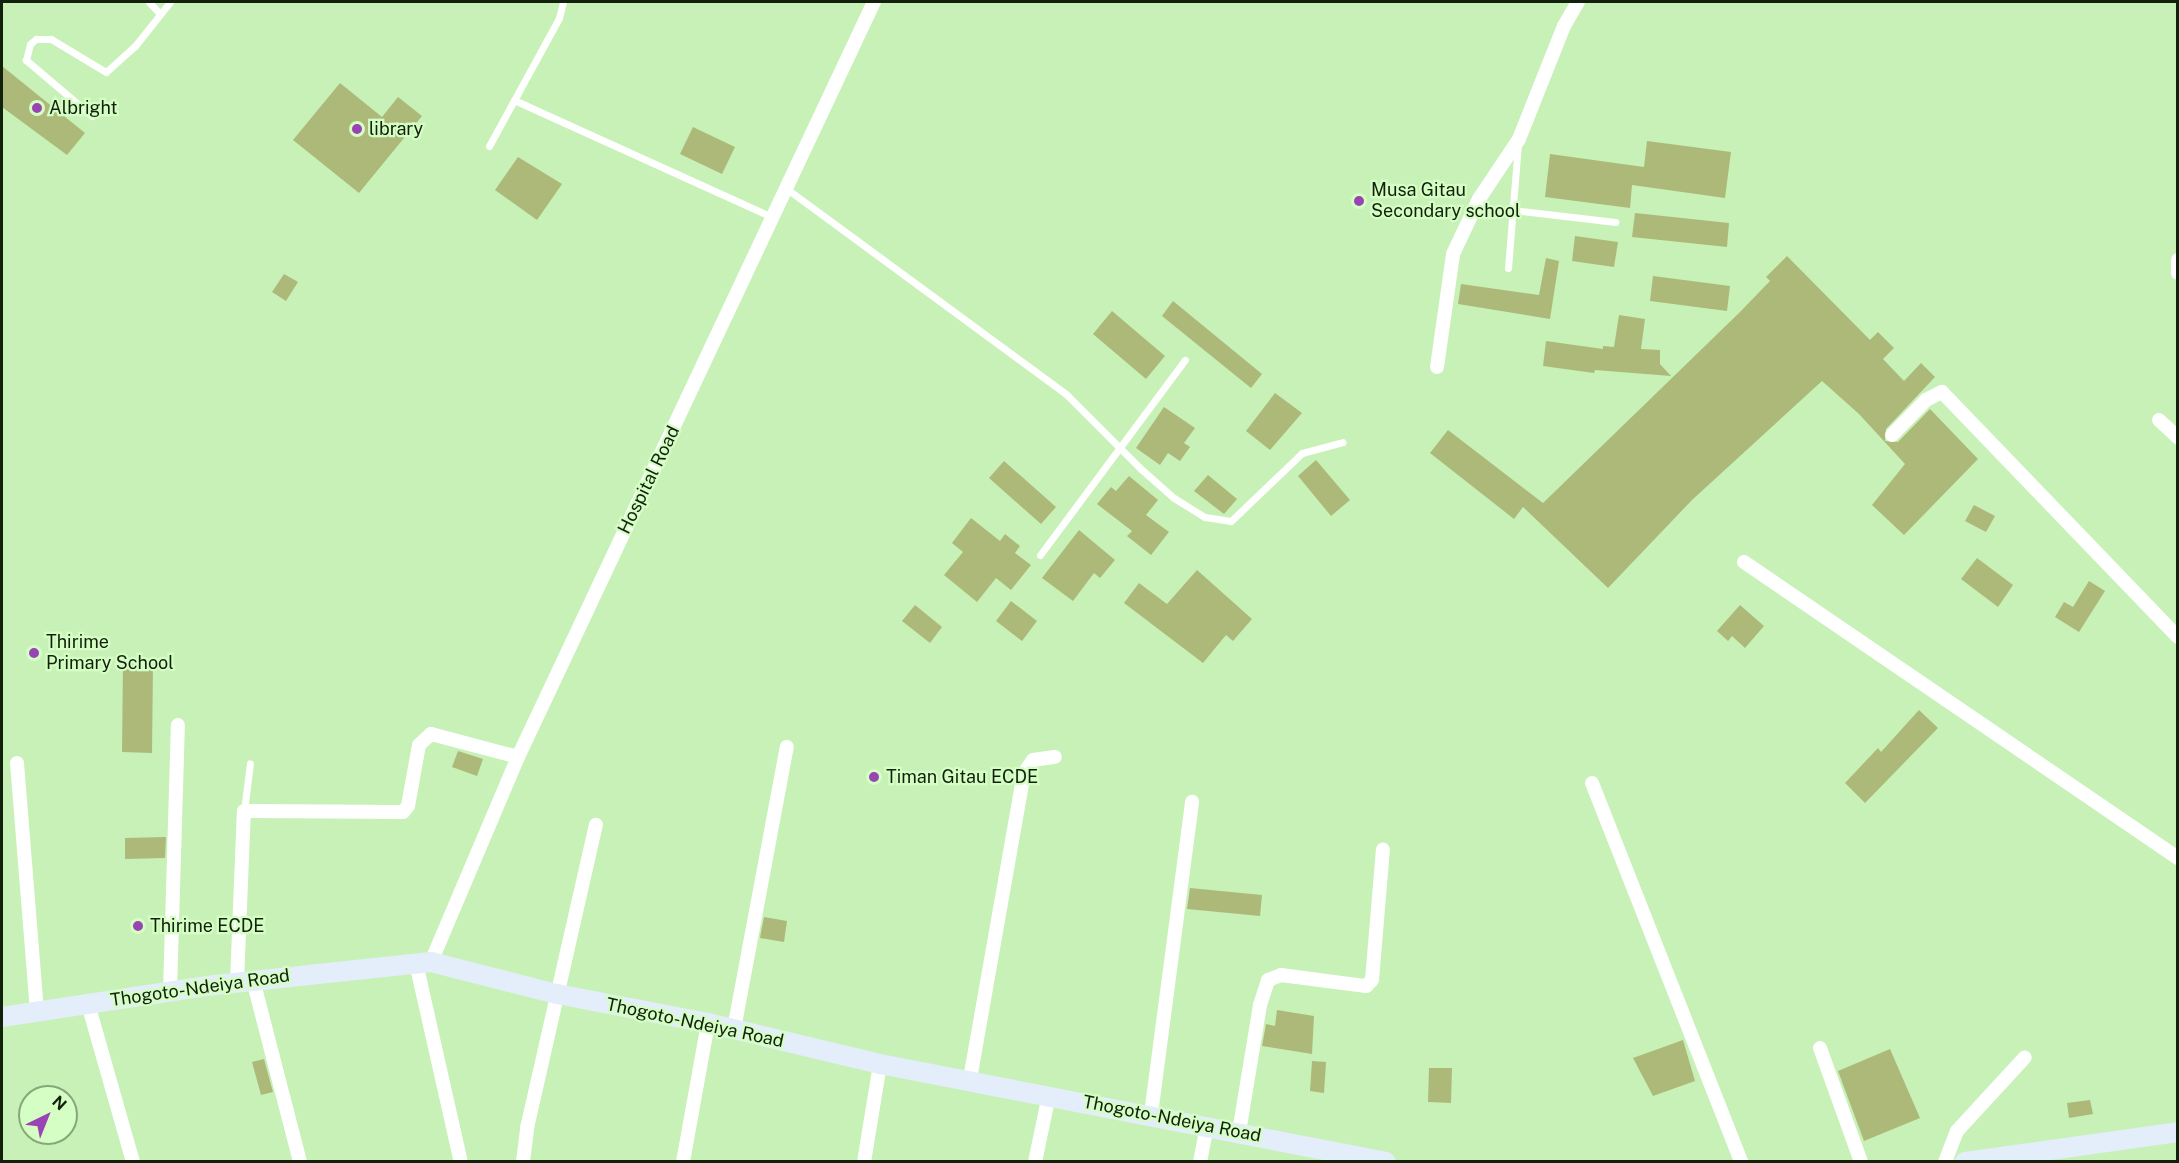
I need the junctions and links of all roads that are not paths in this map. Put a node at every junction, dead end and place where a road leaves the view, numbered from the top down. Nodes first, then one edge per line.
1 (148, 2) edge
2 (170, 2) edge
3 (563, 2) edge
4 (874, 2) edge
5 (1578, 2) edge
6 (160, 14) junction
7 (514, 100) junction
8 (92, 116) dead end
9 (1519, 139) junction
10 (489, 146) dead end
11 (787, 189) junction
12 (1513, 210) junction
13 (774, 218) junction
14 (1615, 222) dead end
15 (2178, 260) edge
16 (1508, 268) dead end
17 (2178, 273) edge
18 (1185, 360) dead end
19 (1437, 367) dead end
20 (2159, 420) dead end
21 (1892, 435) dead end
22 (2178, 438) edge
23 (1343, 442) dead end
24 (1120, 447) junction
25 (1040, 555) dead end
26 (1744, 562) dead end
27 (2178, 637) edge
28 (177, 725) dead end
29 (787, 747) dead end
30 (518, 757) junction
31 (1055, 757) dead end
32 (17, 763) dead end
33 (250, 763) dead end
34 (1592, 783) dead end
35 (1192, 802) dead end
36 (244, 812) junction
37 (596, 825) dead end
38 (1383, 849) dead end
39 (2178, 858) edge
40 (424, 962) junction
41 (245, 981) junction
42 (170, 991) junction
43 (557, 994) junction
44 (88, 1004) junction
45 (37, 1012) junction
46 (2, 1017) edge
47 (708, 1023) junction
48 (734, 1029) junction
49 (1820, 1048) dead end
50 (2025, 1057) dead end
51 (880, 1064) junction
52 (970, 1079) junction
53 (1049, 1095) junction
54 (1151, 1114) junction
55 (1207, 1125) junction
56 (1239, 1132) junction
57 (2178, 1132) edge
58 (133, 1161) edge
59 (300, 1161) edge
60 (461, 1161) edge
61 (523, 1161) edge
62 (683, 1161) edge
63 (864, 1161) edge
64 (1035, 1161) edge
65 (1200, 1161) edge
66 (1376, 1161) edge
67 (1742, 1161) edge
68 (1861, 1161) edge
69 (1945, 1161) edge
70 (1965, 1161) edge

1 - 6 lane
2 - 6 lane
3 - 7 lane
4 - 11 street, Hospital Road
5 - 9 street
6 - 8 lane
7 - 10 lane
7 - 13 lane
9 - 12 lane
9 - 19 street
11 - 13 street, Hospital Road
11 - 24 lane
12 - 14 lane
12 - 16 lane
13 - 30 street, Hospital Road
15 - 17 street
18 - 24 lane
20 - 22 street
21 - 27 street
23 - 24 lane
24 - 25 lane
26 - 39 street
28 - 42 street
29 - 48 street
30 - 36 street
30 - 40 street, Hospital Road
31 - 52 street
32 - 45 street
33 - 36 lane
34 - 67 street
35 - 54 street
36 - 41 street
37 - 43 street
38 - 56 street
40 - 41 main road, Thogoto-Ndeiya Road
40 - 43 main road, Thogoto-Ndeiya Road
40 - 60 street
41 - 42 main road, Thogoto-Ndeiya Road
41 - 59 street
42 - 44 main road, Thogoto-Ndeiya Road
43 - 47 main road, Thogoto-Ndeiya Road
43 - 61 street
44 - 45 main road, Thogoto-Ndeiya Road
44 - 58 street
45 - 46 main road, Thogoto-Ndeiya Road
47 - 48 main road, Thogoto-Ndeiya Road
47 - 62 street
48 - 51 main road, Thogoto-Ndeiya Road
49 - 68 street
50 - 69 street
51 - 52 main road, Thogoto-Ndeiya Road
51 - 63 street
52 - 53 main road, Thogoto-Ndeiya Road
53 - 54 main road, Thogoto-Ndeiya Road
53 - 64 street
54 - 55 main road, Thogoto-Ndeiya Road
55 - 56 main road, Thogoto-Ndeiya Road
55 - 65 street
56 - 66 main road, Thogoto-Ndeiya Road
57 - 70 main road

